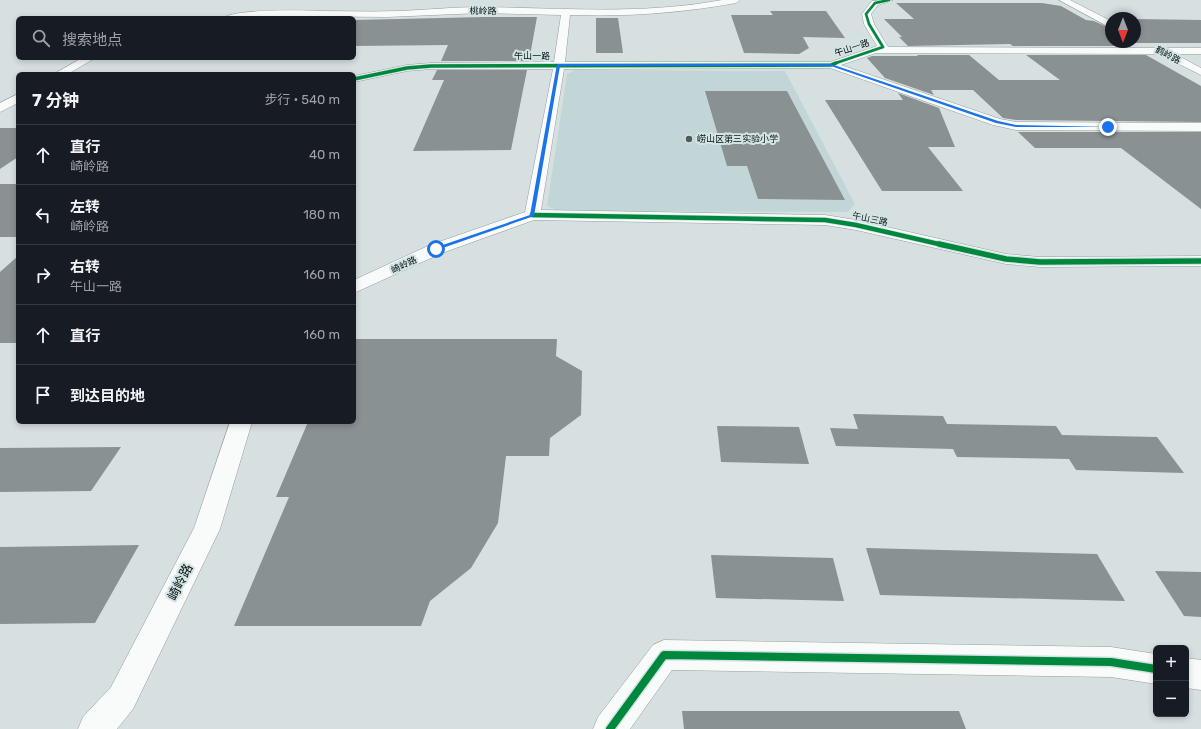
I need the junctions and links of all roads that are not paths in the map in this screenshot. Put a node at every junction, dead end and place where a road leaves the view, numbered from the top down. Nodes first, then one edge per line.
1 (736, 0) edge
2 (889, 0) edge
3 (1063, 0) edge
4 (566, 13) junction
5 (246, 16) edge
6 (1105, 22) edge
7 (1141, 41) dead end
8 (876, 50) junction
9 (1160, 51) junction
10 (1201, 51) edge
11 (86, 60) edge
12 (558, 65) junction
13 (831, 65) junction
14 (64, 72) edge
15 (1201, 72) edge
16 (356, 79) edge
17 (16, 99) edge
18 (0, 108) edge
19 (1201, 127) edge
20 (532, 216) junction
21 (1201, 262) edge
22 (356, 286) edge
23 (240, 424) edge
24 (1153, 669) edge
25 (1189, 673) edge
26 (1201, 675) edge
27 (95, 729) edge
28 (610, 729) edge

1 - 4 street, 桃岭路
2 - 8 street, 午山一路
3 - 6 street
4 - 5 street, 桃岭路
4 - 12 street
7 - 9 street, 鹤岭路
8 - 9 street
8 - 13 street, 午山一路
9 - 10 street
9 - 15 street, 鹤岭路
11 - 14 street
12 - 13 street, 午山一路
12 - 16 street, 午山一路
12 - 20 street
13 - 19 street
17 - 18 street
20 - 21 street, 午山三路
20 - 22 street, 崎岭路
23 - 27 street, 崎岭路
24 - 28 street
25 - 26 street

